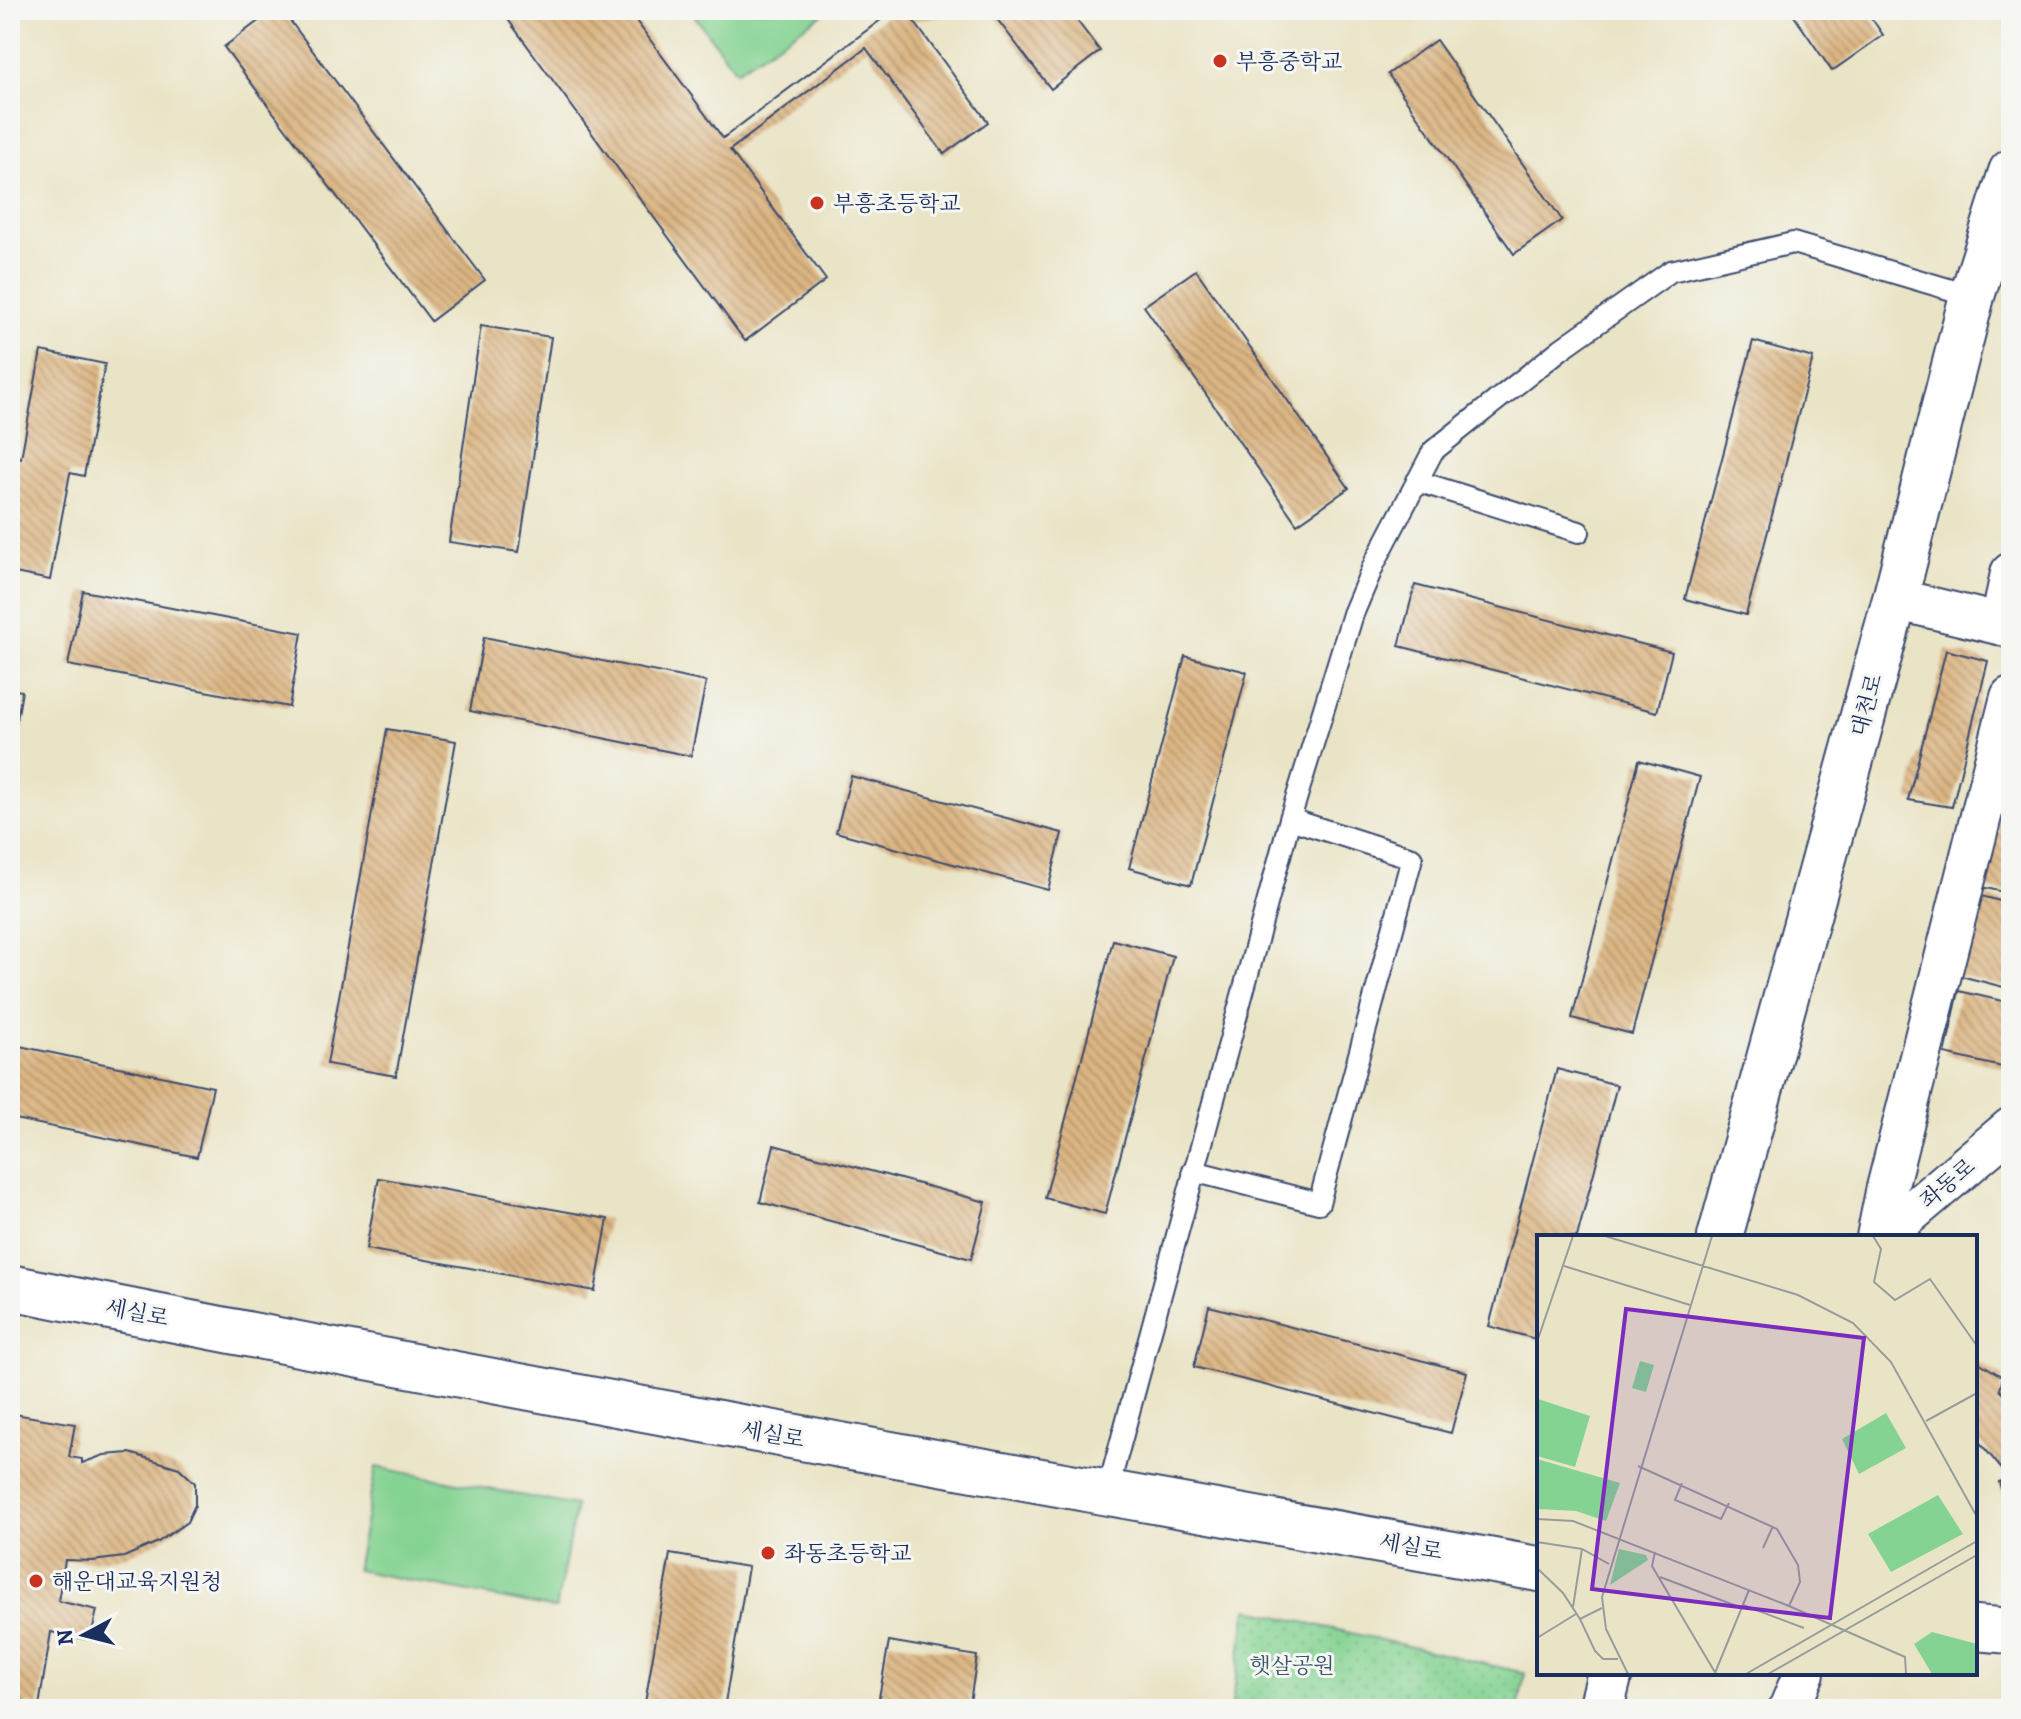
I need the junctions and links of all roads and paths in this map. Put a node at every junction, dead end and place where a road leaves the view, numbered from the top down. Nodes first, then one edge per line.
1 (2011, 172) edge
2 (1972, 296) junction
3 (1417, 481) junction
4 (1579, 532) dead end
5 (2011, 573) edge
6 (1895, 599) junction
7 (2006, 626) edge
8 (2011, 697) edge
9 (1290, 819) junction
10 (2011, 1128) edge
11 (1193, 1171) junction
12 (1721, 1235) edge
13 (1880, 1235) edge
14 (1882, 1235) edge
15 (10, 1287) edge
16 (1107, 1493) junction
17 (1537, 1569) edge
18 (1977, 1628) edge
19 (2011, 1631) edge
20 (1610, 1675) edge
21 (1803, 1675) edge
22 (1601, 1709) edge
23 (1789, 1709) edge

1 - 2 street, 대천로
2 - 3 lane
2 - 6 street, 대천로
3 - 4 lane
3 - 9 lane
5 - 7 street
6 - 7 street
6 - 12 street, 대천로
8 - 13 street
9 - 11 lane
9 - 11 lane
10 - 14 street, 좌동로
11 - 16 lane
15 - 16 street, 세실로
16 - 17 street, 세실로
18 - 19 street
20 - 22 street
21 - 23 street

